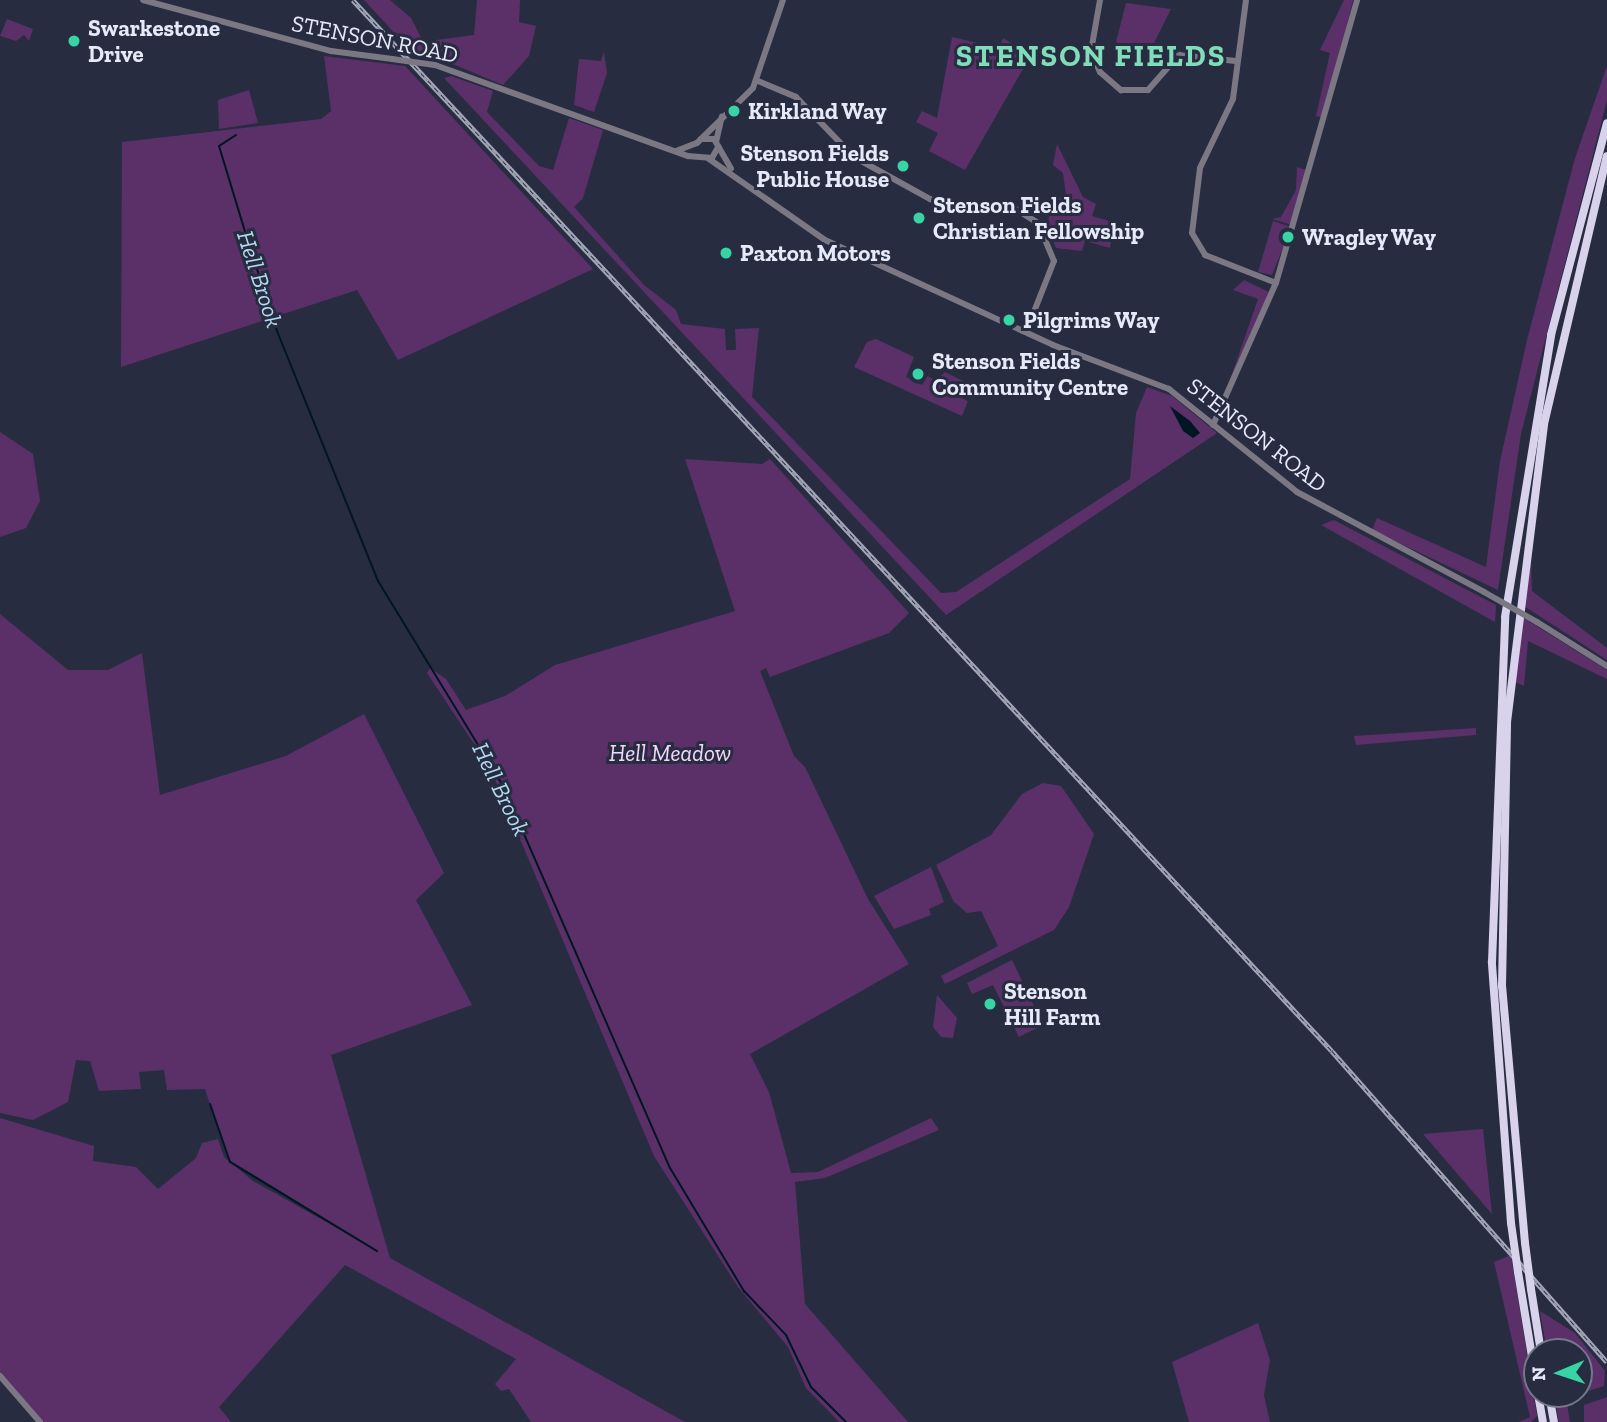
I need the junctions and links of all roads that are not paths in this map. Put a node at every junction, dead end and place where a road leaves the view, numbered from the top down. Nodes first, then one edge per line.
1 (143, 0) edge
2 (783, 0) edge
3 (1100, 0) edge
4 (1246, 0) edge
5 (1357, 0) edge
6 (1236, 61) junction
7 (758, 81) junction
8 (722, 115) junction
9 (1607, 122) edge
10 (699, 141) junction
11 (717, 144) junction
12 (676, 151) junction
13 (700, 156) junction
14 (1607, 156) edge
15 (709, 159) junction
16 (733, 170) junction
17 (1276, 283) junction
18 (1026, 332) junction
19 (1213, 425) junction
20 (1607, 666) edge
21 (1529, 1338) edge
22 (1539, 1338) edge
23 (0, 1376) edge
24 (40, 1422) edge

1 - 12 street, STENSON ROAD, bridge
2 - 7 street
3 - 6 street
4 - 6 street
5 - 17 street
6 - 17 street
7 - 8 street
7 - 18 street
8 - 10 street
8 - 11 street
9 - 21 highway, bridge
10 - 11 street
10 - 12 street
10 - 13 street
11 - 15 street
11 - 16 street, STENSON ROAD
12 - 13 street, STENSON ROAD
13 - 15 street, STENSON ROAD
14 - 22 highway, bridge
15 - 16 street, STENSON ROAD
16 - 18 street, STENSON ROAD
17 - 19 street
18 - 19 street, STENSON ROAD
19 - 20 street, STENSON ROAD, bridge
23 - 24 street

